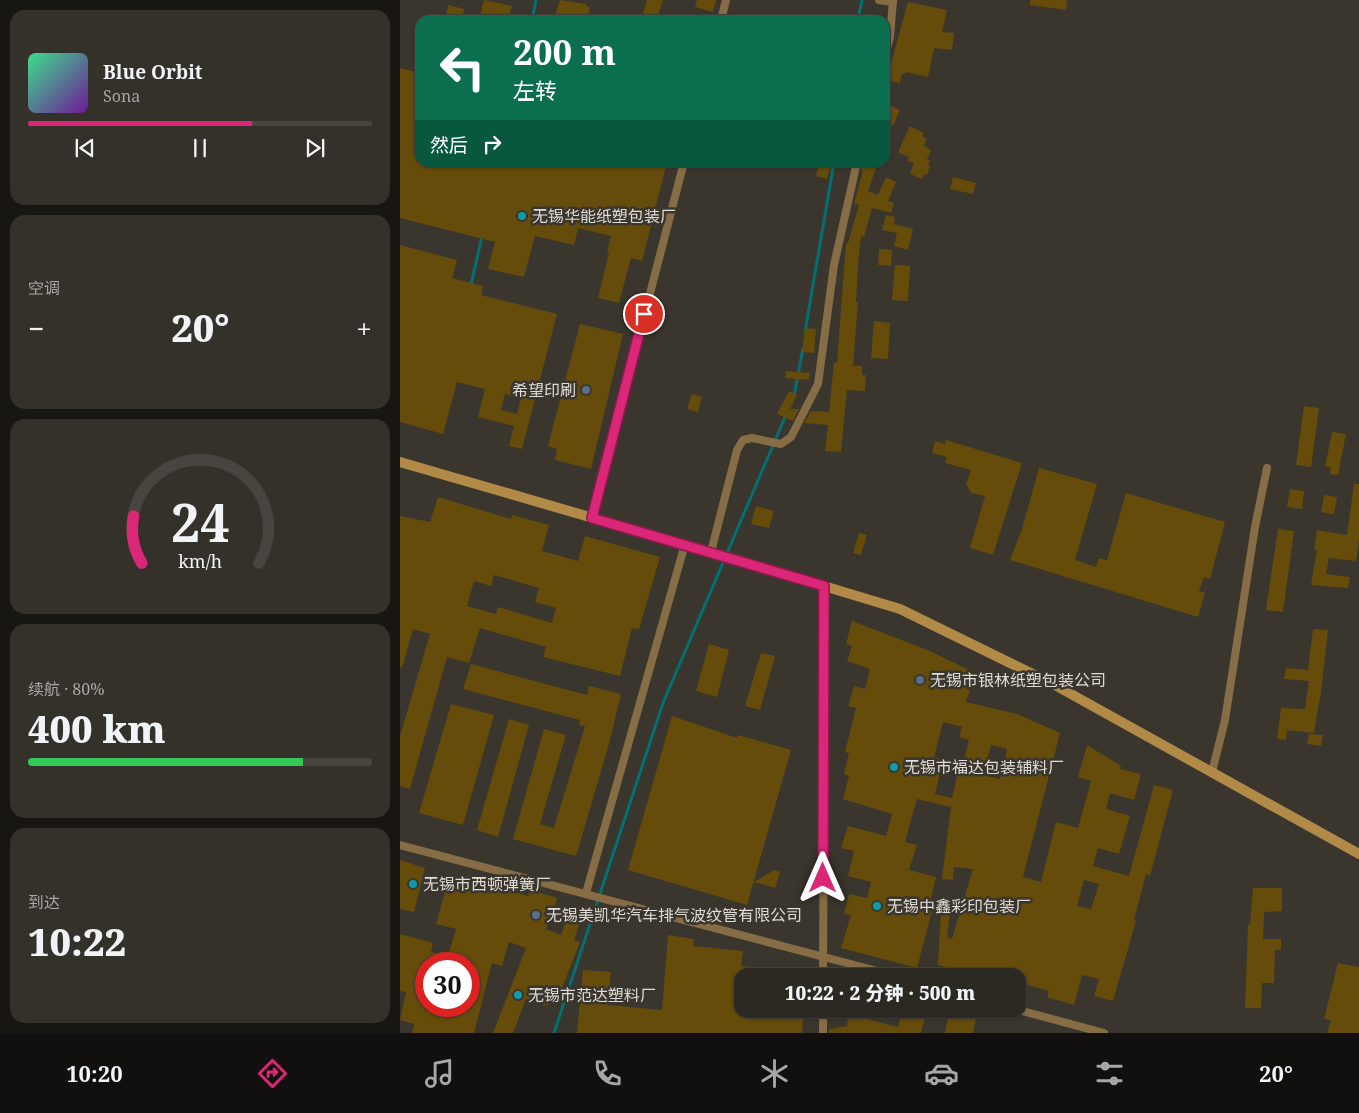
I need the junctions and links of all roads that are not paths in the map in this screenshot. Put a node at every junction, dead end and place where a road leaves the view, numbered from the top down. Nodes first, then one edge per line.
1 (726, 0) edge
2 (878, 0) edge
3 (893, 1) edge
4 (722, 15) edge
5 (890, 36) edge
6 (683, 167) edge
7 (856, 167) edge
8 (400, 462) edge
9 (1267, 468) dead end
10 (592, 518) junction
11 (685, 544) junction
12 (715, 553) junction
13 (824, 586) junction
14 (1212, 772) junction
15 (400, 845) edge
16 (1359, 854) edge
17 (589, 894) junction
18 (822, 956) junction
19 (823, 968) edge
20 (866, 968) edge
21 (1026, 1012) edge
22 (823, 1018) edge
23 (823, 1033) edge
24 (1104, 1033) edge

1 - 4 street
2 - 3 street
3 - 5 street
6 - 10 street
7 - 12 street
8 - 10 street
9 - 14 street
10 - 11 street
11 - 12 street
11 - 17 street
12 - 13 street
13 - 14 street
13 - 18 street
14 - 16 street
15 - 17 street
17 - 18 street
18 - 19 street
18 - 20 street
21 - 24 street
22 - 23 street

